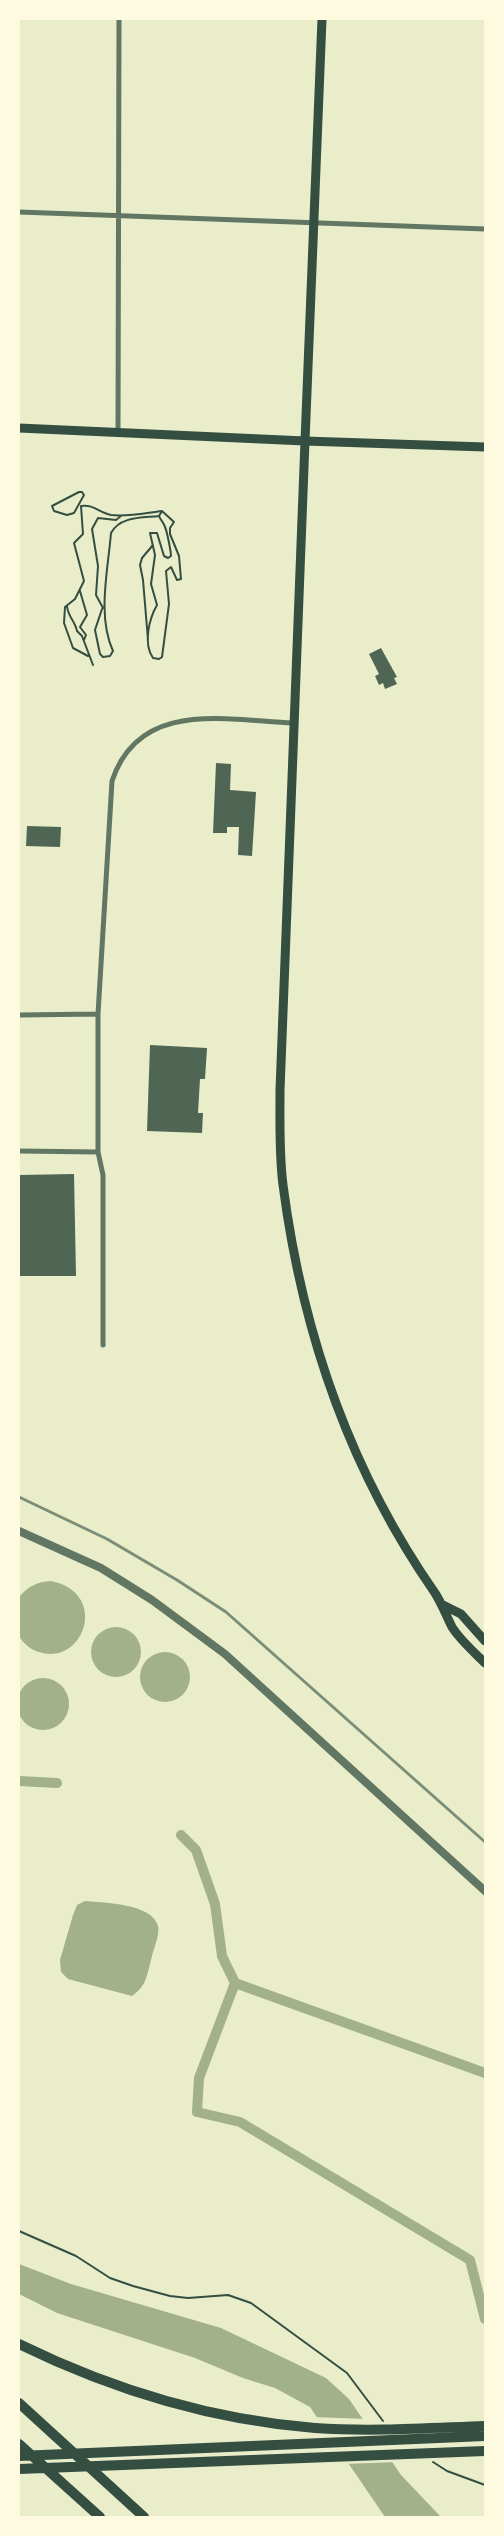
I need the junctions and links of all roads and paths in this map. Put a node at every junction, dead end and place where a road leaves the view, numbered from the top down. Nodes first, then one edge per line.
1 (119, 19) edge
2 (322, 19) edge
3 (19, 212) edge
4 (118, 216) junction
5 (314, 223) junction
6 (485, 229) edge
7 (19, 428) edge
8 (118, 433) junction
9 (305, 441) junction
10 (485, 447) edge
11 (52, 506) joint
12 (162, 511) junction
13 (121, 516) junction
14 (159, 516) junction
15 (153, 545) junction
16 (80, 589) junction
17 (67, 606) junction
18 (106, 606) junction
19 (102, 609) junction
20 (84, 640) junction
21 (148, 644) junction
22 (88, 656) dead end
23 (93, 665) dead end
24 (294, 723) junction
25 (98, 1014) junction
26 (19, 1015) edge
27 (19, 1151) edge
28 (98, 1152) junction
29 (104, 1345) dead end
30 (19, 1531) edge
31 (443, 1604) junction
32 (485, 1641) edge
33 (485, 1663) edge
34 (485, 1891) edge
35 (19, 2231) edge
36 (19, 2344) edge
37 (19, 2403) edge
38 (386, 2423) dead end
39 (485, 2426) edge
40 (485, 2436) edge
41 (19, 2444) edge
42 (485, 2450) edge
43 (19, 2456) edge
44 (432, 2462) dead end
45 (19, 2469) edge
46 (485, 2485) edge
47 (100, 2517) edge
48 (144, 2517) edge

1 - 4 street
2 - 5 main road
3 - 4 street
4 - 5 street
4 - 8 street
5 - 6 street
5 - 9 main road
7 - 8 main road
8 - 9 main road
9 - 10 main road
9 - 24 main road
11 - 11 path
12 - 13 path
12 - 14 path
12 - 21 path
13 - 16 path
13 - 19 path
14 - 15 path
14 - 18 path
15 - 21 path
15 - 21 path
16 - 17 path
16 - 20 path
17 - 20 path
17 - 22 path
18 - 19 path
18 - 19 path
20 - 23 path
24 - 25 street
24 - 31 main road
25 - 26 street
25 - 28 street
27 - 28 street
28 - 29 street
30 - 34 street
31 - 32 main road
31 - 33 main road
35 - 38 path
36 - 39 highway
37 - 48 highway
40 - 43 highway
41 - 47 highway
42 - 45 highway
44 - 46 path

